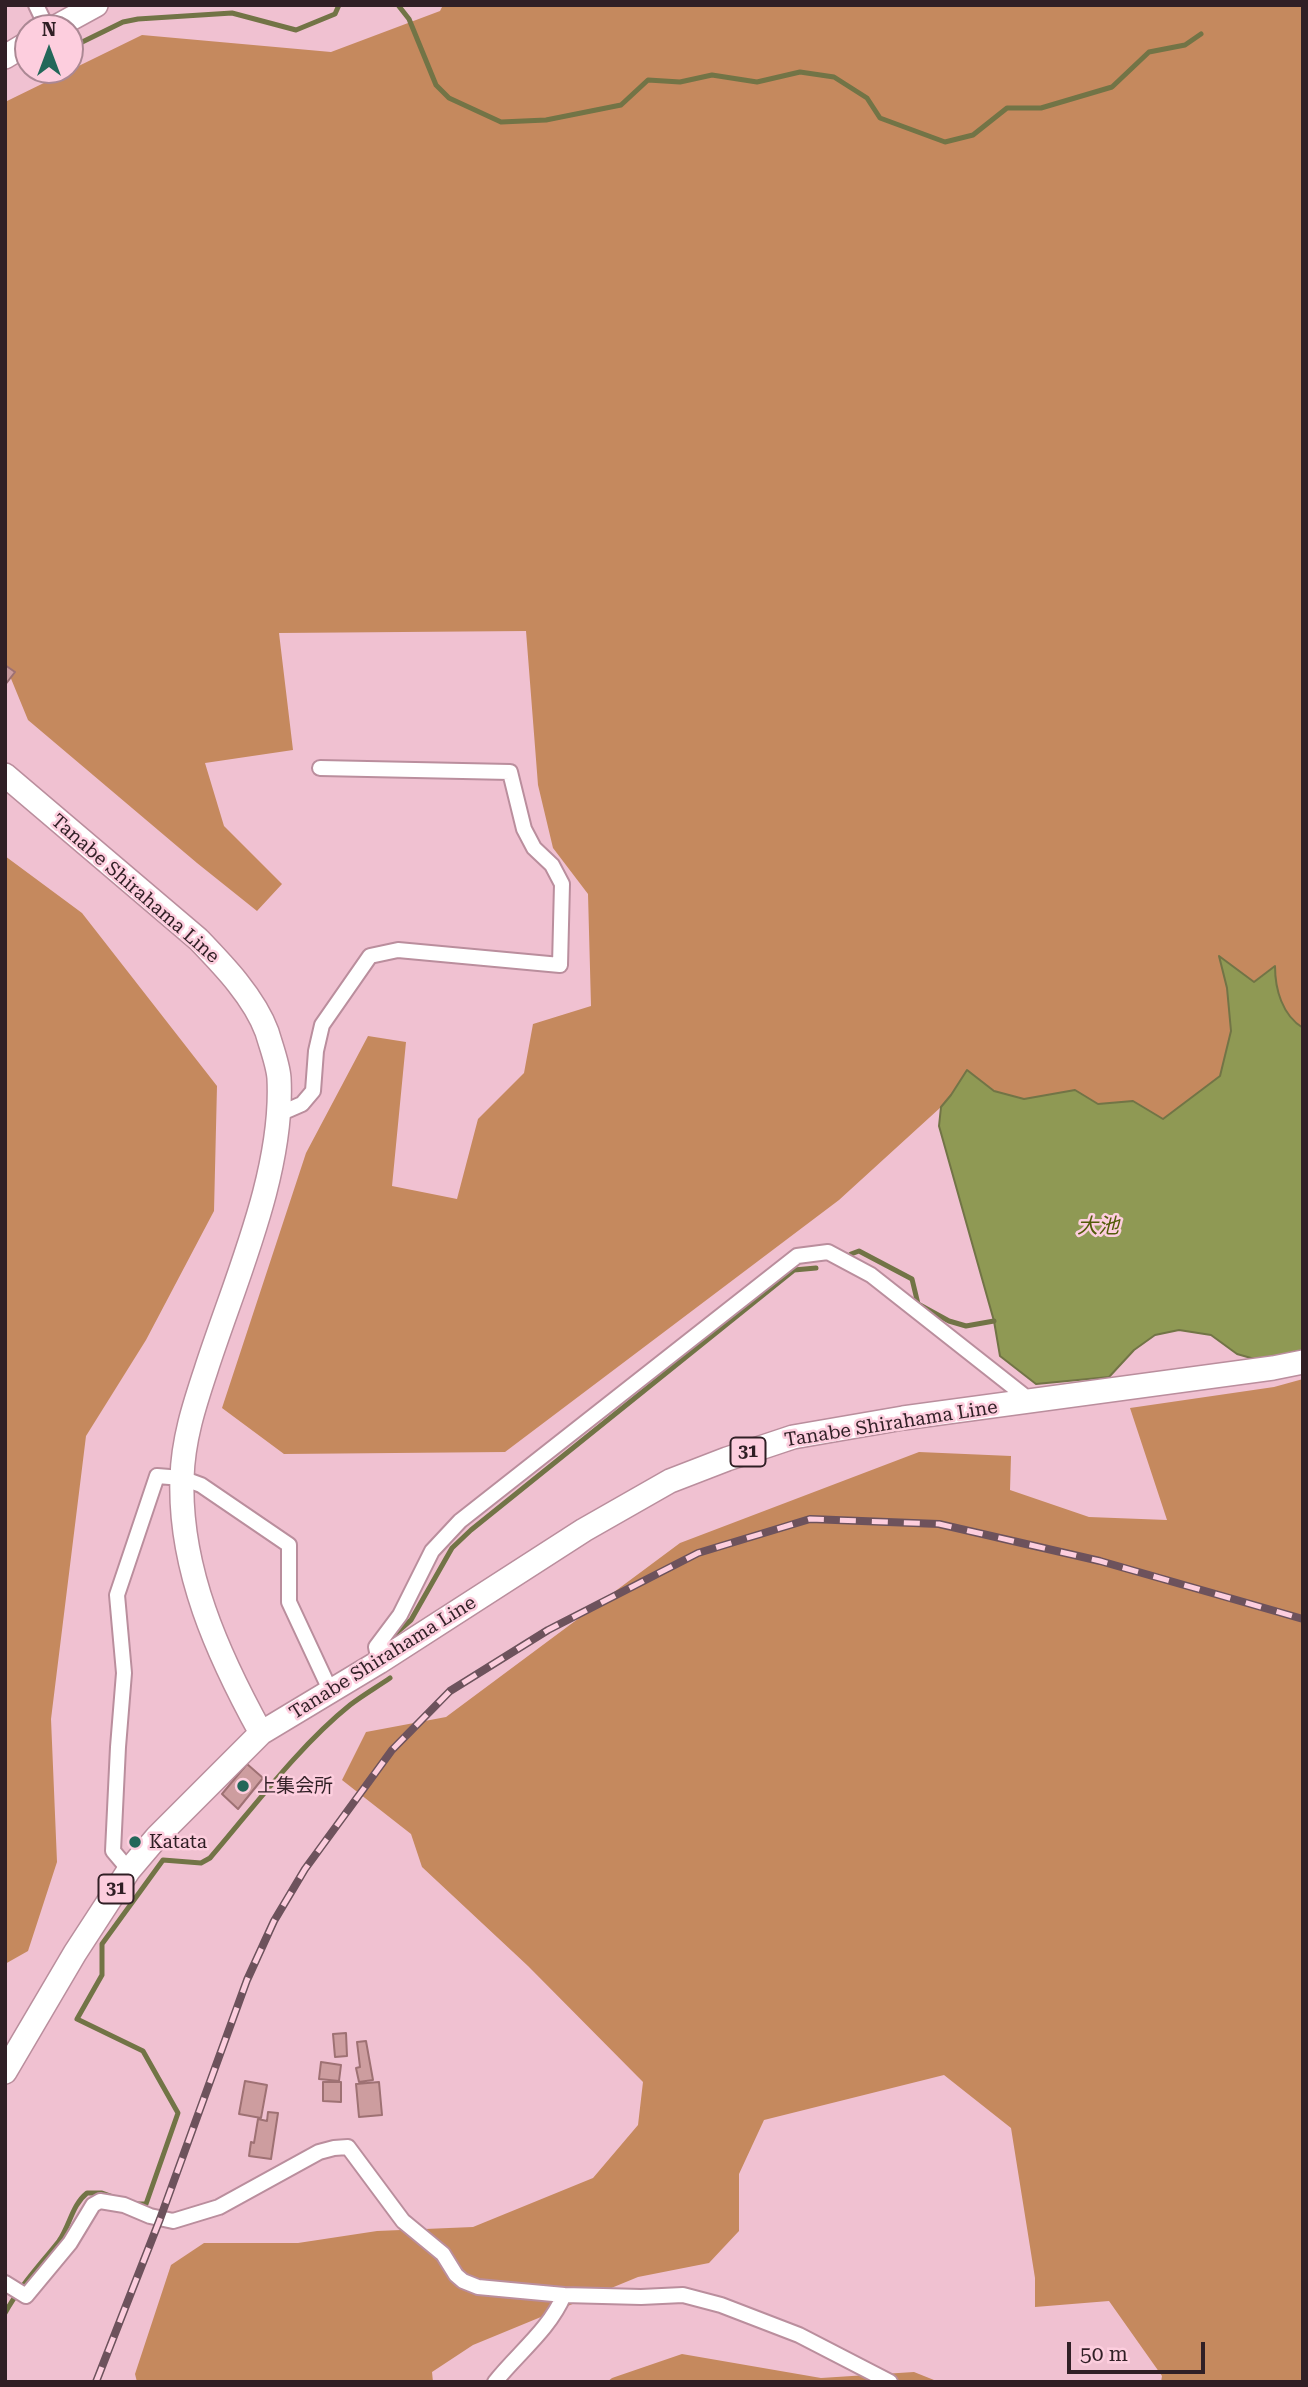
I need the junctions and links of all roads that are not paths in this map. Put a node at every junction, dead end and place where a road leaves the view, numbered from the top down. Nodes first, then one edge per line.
1 (96, 5) edge
2 (80, 14) edge
3 (320, 768) dead end
4 (5, 775) edge
5 (279, 1114) junction
6 (1303, 1362) edge
7 (1028, 1402) junction
8 (182, 1478) junction
9 (379, 1662) junction
10 (331, 1692) junction
11 (261, 1733) junction
12 (130, 1870) junction
13 (5, 2072) edge
14 (13, 2288) edge
15 (564, 2295) junction
16 (495, 2382) edge
17 (890, 2382) edge

1 - 2 main road
3 - 5 street
4 - 5 main road, Tanabe Shirahama Line
5 - 8 main road, Tanabe Shirahama Line
6 - 7 main road, Tanabe Shirahama Line / 31
7 - 9 main road, Tanabe Shirahama Line / 31
7 - 9 street
8 - 10 street
8 - 11 main road, Tanabe Shirahama Line
8 - 12 street
9 - 10 main road, Tanabe Shirahama Line / 31
10 - 11 main road, Tanabe Shirahama Line / 31
11 - 12 main road, Tanabe Shirahama Line / 31
12 - 13 main road, Tanabe Shirahama Line / 31
14 - 15 street
15 - 16 street
15 - 17 street

